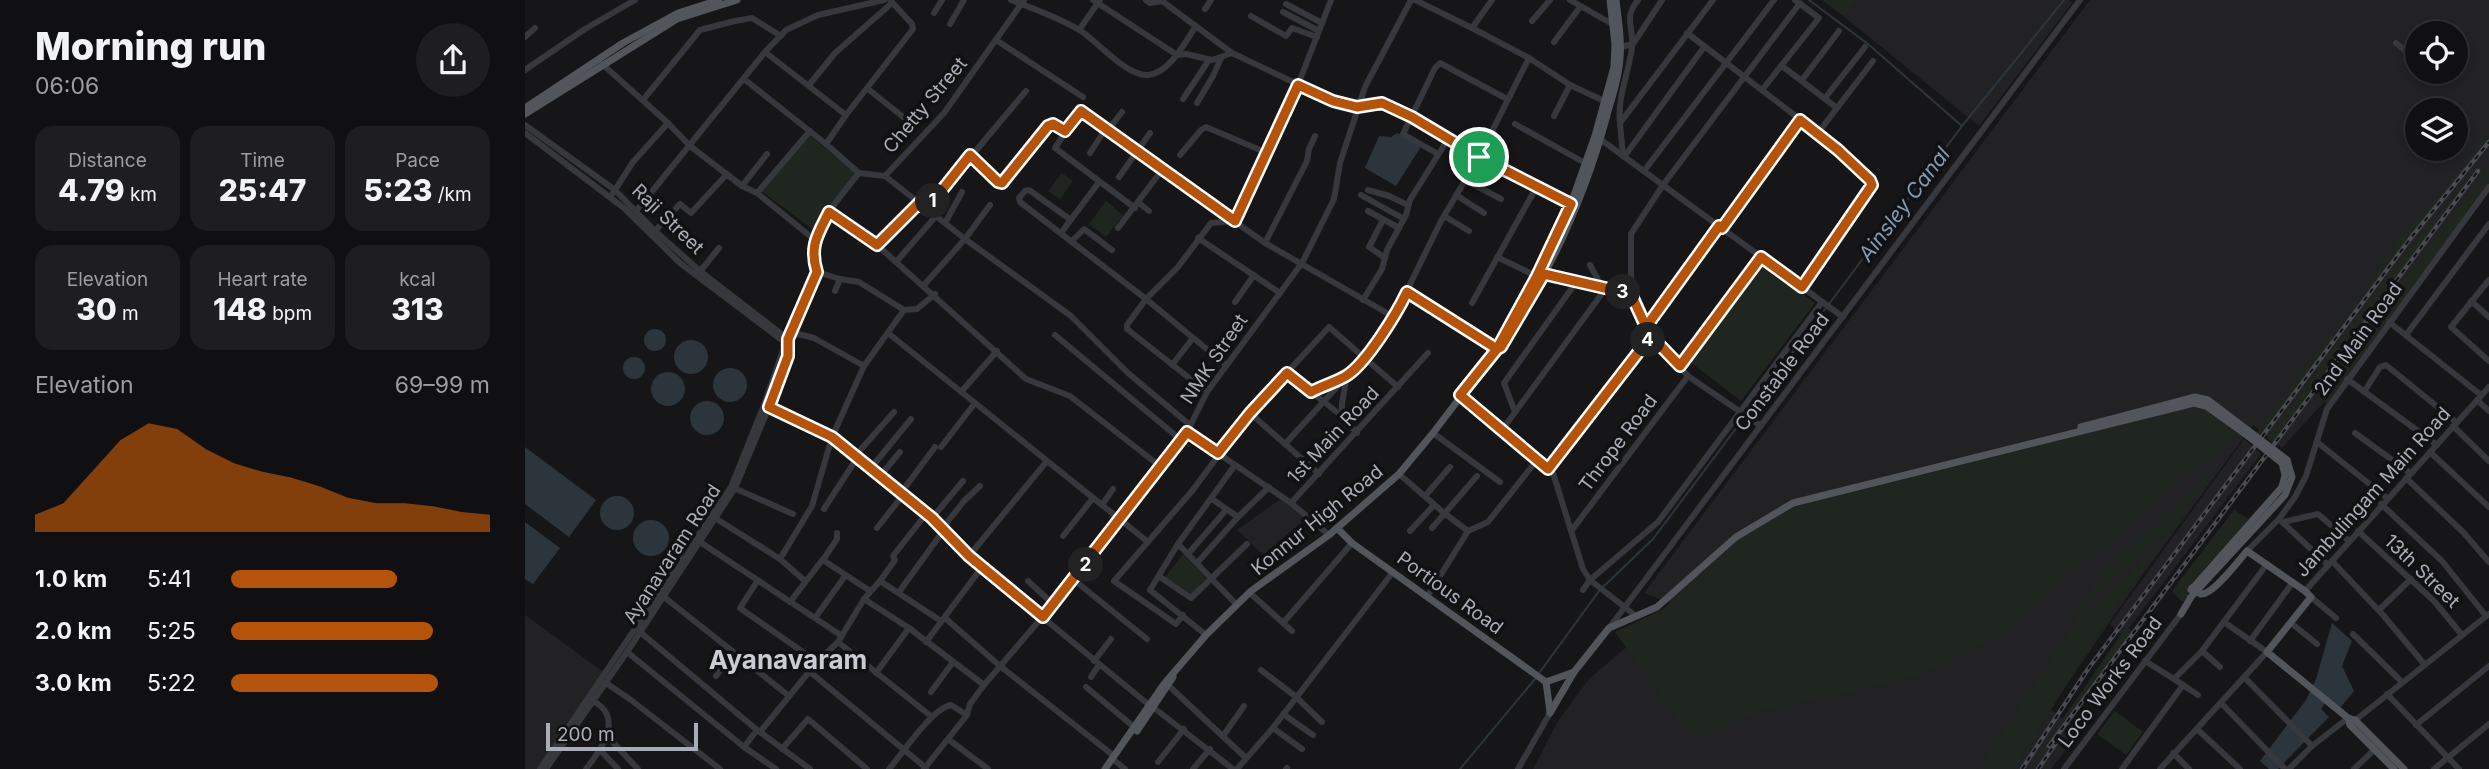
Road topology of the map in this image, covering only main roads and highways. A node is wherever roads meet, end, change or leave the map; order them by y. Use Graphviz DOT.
graph roads {
  1 [pos="719,0"];
  2 [pos="737,0"];
  3 [pos="1610,1"];
  4 [pos="600,63"];
  5 [pos="525,108"];
  6 [pos="525,114"];
  7 [pos="1540,275"];
  8 [pos="2169,407"];
  9 [pos="2285,462"];
  10 [pos="1337,528"];
  11 [pos="2193,592"];
  12 [pos="2181,614"];
  13 [pos="1176,671"];
  14 [pos="1574,672"];
  15 [pos="1546,682"];
  16 [pos="1152,706"];
  17 [pos="2351,721"];
  18 [pos="1115,759"];
  19 [pos="1107,769"];
  20 [pos="2394,769"];
  21 [pos="2405,769"];
  1 -- 4 [label="main road"];
  2 -- 4 [label="main road"];
  3 -- 7 [label="main road, Konnur High Road"];
  3 -- 7 [label="main road"];
  4 -- 5 [label="main road"];
  4 -- 6 [label="main road"];
  7 -- 10 [label="main road, Konnur High Road"];
  8 -- 9 [label="main road, bridge"];
  8 -- 9 [label="main road, bridge"];
  8 -- 14 [label="main road, Constable Road"];
  9 -- 11 [label="main road"];
  10 -- 13 [label="main road, Konnur High Road"];
  10 -- 15 [label="main road, Portious Road"];
  11 -- 12 [label="main road"];
  11 -- 17 [label="main road, Jambulingam Main Road"];
  13 -- 16 [label="main road, Konnur High Road"];
  13 -- 16 [label="main road, Konnur High Road"];
  14 -- 15 [label="main road"];
  14 -- 15 [label="main road, Constable Road"];
  16 -- 18 [label="main road, Konnur High Road"];
  16 -- 18 [label="main road, Konnur High Road"];
  17 -- 20 [label="main road"];
  17 -- 21 [label="main road"];
  18 -- 19 [label="main road, Konnur High Road"];
}
